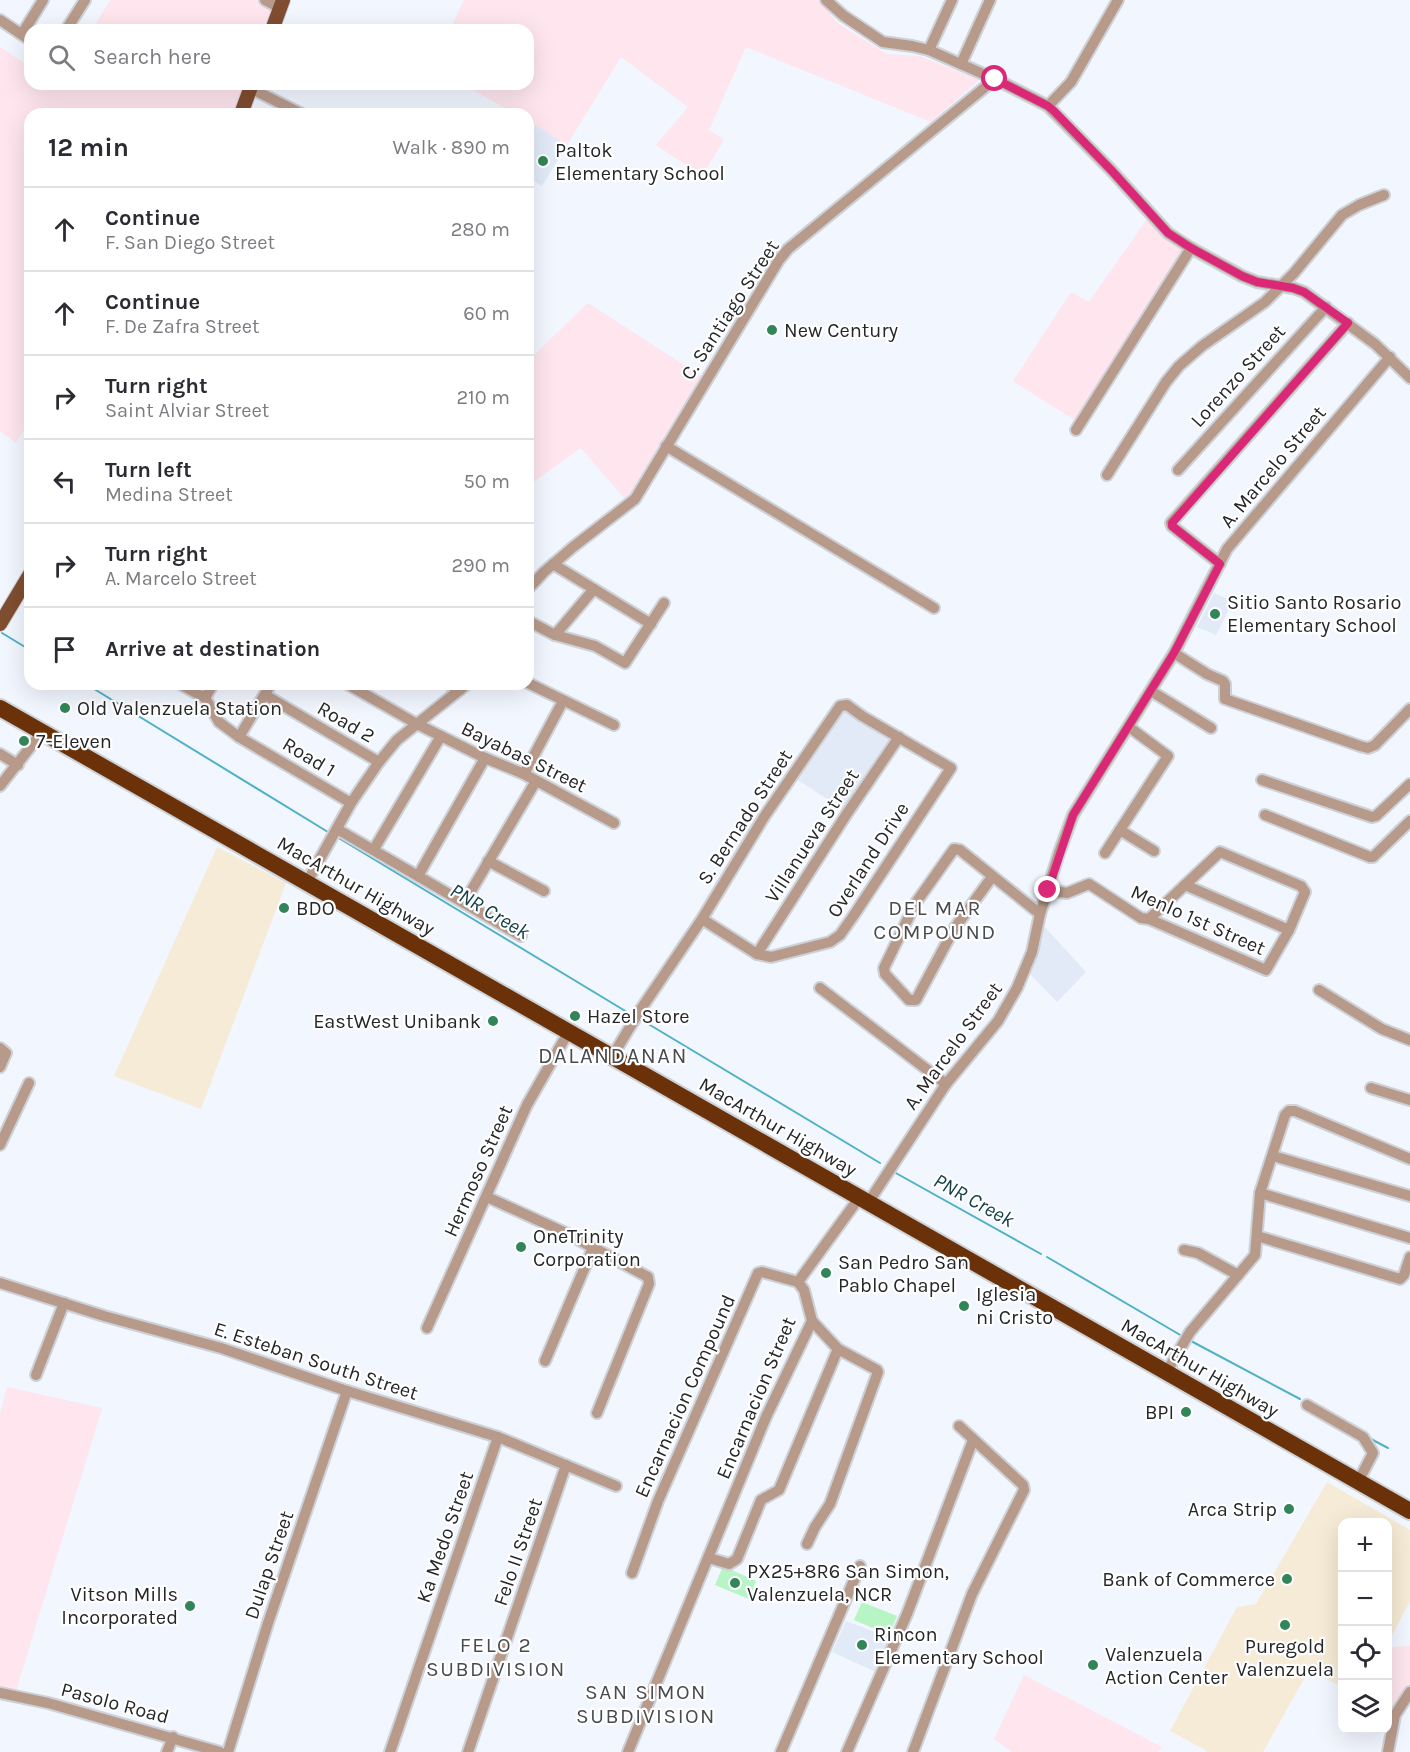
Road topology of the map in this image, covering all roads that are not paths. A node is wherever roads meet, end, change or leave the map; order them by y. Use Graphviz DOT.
graph roads {
  1 [pos="43,0"];
  2 [pos="85,0"];
  3 [pos="265,0"];
  4 [pos="826,0"];
  5 [pos="952,0"];
  6 [pos="990,0"];
  7 [pos="1118,0"];
  8 [pos="281,4"];
  9 [pos="0,20"];
  10 [pos="32,24"];
  11 [pos="70,24"];
  12 [pos="274,24"];
  13 [pos="24,36"];
  14 [pos="929,50"];
  15 [pos="961,64"];
  16 [pos="995,79"];
  17 [pos="250,90"];
  18 [pos="258,90"];
  19 [pos="1048,106"];
  20 [pos="243,108"];
  21 [pos="291,108"];
  22 [pos="1384,195"];
  23 [pos="1191,248"];
  24 [pos="1283,286"];
  25 [pos="1326,307"];
  26 [pos="1348,323"];
  27 [pos="1390,357"];
  28 [pos="1410,378"];
  29 [pos="1076,430"];
  30 [pos="666,446"];
  31 [pos="1178,470"];
  32 [pos="1107,475"];
  33 [pos="553,564"];
  34 [pos="1220,564"];
  35 [pos="24,583"];
  36 [pos="534,583"];
  37 [pos="594,589"];
  38 [pos="664,603"];
  39 [pos="934,608"];
  40 [pos="2,617"];
  41 [pos="534,624"];
  42 [pos="651,624"];
  43 [pos="555,635"];
  44 [pos="1174,653"];
  45 [pos="534,686"];
  46 [pos="191,690"];
  47 [pos="210,690"];
  48 [pos="268,690"];
  49 [pos="358,690"];
  50 [pos="460,690"];
  51 [pos="1151,691"];
  52 [pos="265,695"];
  53 [pos="205,698"];
  54 [pos="563,701"];
  55 [pos="0,708"];
  56 [pos="1410,709"];
  57 [pos="417,724"];
  58 [pos="614,725"];
  59 [pos="1129,727"];
  60 [pos="1211,728"];
  61 [pos="42,732"];
  62 [pos="441,736"];
  63 [pos="240,737"];
  64 [pos="899,737"];
  65 [pos="0,754"];
  66 [pos="485,758"];
  67 [pos="379,762"];
  68 [pos="18,765"];
  69 [pos="951,768"];
  70 [pos="524,774"];
  71 [pos="1262,780"];
  72 [pos="536,782"];
  73 [pos="1410,784"];
  74 [pos="0,786"];
  75 [pos="351,803"];
  76 [pos="1265,815"];
  77 [pos="1410,821"];
  78 [pos="614,823"];
  79 [pos="337,829"];
  80 [pos="1119,830"];
  81 [pos="374,849"];
  82 [pos="1154,851"];
  83 [pos="1105,853"];
  84 [pos="488,861"];
  85 [pos="418,876"];
  86 [pos="992,877"];
  87 [pos="307,882"];
  88 [pos="1185,885"];
  89 [pos="1048,890"];
  90 [pos="544,891"];
  91 [pos="464,903"];
  92 [pos="1040,914"];
  93 [pos="702,919"];
  94 [pos="1149,919"];
  95 [pos="1289,930"];
  96 [pos="521,936"];
  97 [pos="757,954"];
  98 [pos="820,988"];
  99 [pos="1319,990"];
  100 [pos="569,1031"];
  101 [pos="1410,1040"];
  102 [pos="0,1048"];
  103 [pos="612,1057"];
  104 [pos="0,1067"];
  105 [pos="29,1083"];
  106 [pos="946,1084"];
  107 [pos="1371,1088"];
  108 [pos="1410,1100"];
  109 [pos="0,1145"];
  110 [pos="1273,1156"];
  111 [pos="1410,1159"];
  112 [pos="1260,1192"];
  113 [pos="488,1197"];
  114 [pos="1410,1197"];
  115 [pos="864,1201"];
  116 [pos="1257,1236"];
  117 [pos="1410,1238"];
  118 [pos="593,1248"];
  119 [pos="1184,1250"];
  120 [pos="1410,1257"];
  121 [pos="1238,1275"];
  122 [pos="798,1282"];
  123 [pos="0,1283"];
  124 [pos="64,1304"];
  125 [pos="812,1321"];
  126 [pos="427,1328"];
  127 [pos="838,1349"];
  128 [pos="545,1361"];
  129 [pos="1166,1373"];
  130 [pos="36,1375"];
  131 [pos="347,1391"];
  132 [pos="1307,1405"];
  133 [pos="597,1413"];
  134 [pos="959,1426"];
  135 [pos="498,1437"];
  136 [pos="973,1440"];
  137 [pos="566,1465"];
  138 [pos="1358,1482"];
  139 [pos="616,1486"];
  140 [pos="1410,1511"];
  141 [pos="807,1544"];
  142 [pos="709,1558"];
  143 [pos="860,1566"];
  144 [pos="632,1573"];
  145 [pos="1410,1692"];
  146 [pos="0,1694"];
  147 [pos="173,1737"];
  148 [pos="215,1751"];
  149 [pos="167,1752"];
  150 [pos="228,1752"];
  151 [pos="390,1752"];
  152 [pos="468,1752"];
  153 [pos="628,1752"];
  154 [pos="782,1752"];
  155 [pos="847,1752"];
  156 [pos="913,1752"];
  157 [pos="1388,1752"];
  1 -- 10 [label="street"];
  2 -- 11 [label="street"];
  3 -- 8 [label="street"];
  4 -- 14 [label="street"];
  5 -- 14 [label="street"];
  6 -- 15 [label="street"];
  7 -- 19 [label="street"];
  8 -- 12 [label="main road"];
  9 -- 13 [label="street"];
  14 -- 15 [label="street"];
  15 -- 16 [label="street"];
  16 -- 19 [label="street"];
  16 -- 30 [label="street, C. Santiago Street"];
  17 -- 20 [label="main road"];
  18 -- 21 [label="street"];
  19 -- 23 [label="street"];
  22 -- 24 [label="street"];
  23 -- 24 [label="street"];
  23 -- 29 [label="street"];
  24 -- 25 [label="street"];
  24 -- 32 [label="street"];
  25 -- 26 [label="street"];
  25 -- 31 [label="street, Lorenzo Street"];
  26 -- 27 [label="street"];
  26 -- 34 [label="street"];
  27 -- 28 [label="street"];
  27 -- 34 [label="street, A. Marcelo Street"];
  30 -- 33 [label="street, C. Santiago Street"];
  30 -- 39 [label="street"];
  33 -- 36 [label="street, C. Santiago Street"];
  33 -- 37 [label="street"];
  34 -- 44 [label="street, A. Marcelo Street"];
  35 -- 40 [label="main road"];
  37 -- 42 [label="street"];
  37 -- 43 [label="street"];
  38 -- 42 [label="street"];
  41 -- 43 [label="street"];
  42 -- 43 [label="street"];
  44 -- 51 [label="street, A. Marcelo Street"];
  44 -- 56 [label="street"];
  45 -- 54 [label="street"];
  46 -- 53 [label="street"];
  47 -- 53 [label="street"];
  48 -- 52 [label="street"];
  49 -- 57 [label="street, Bayabas Street"];
  50 -- 57 [label="street"];
  51 -- 59 [label="street, A. Marcelo Street"];
  51 -- 60 [label="street"];
  52 -- 63 [label="street"];
  52 -- 67 [label="street, Road 2"];
  53 -- 63 [label="street, Road 1"];
  54 -- 58 [label="street"];
  54 -- 70 [label="street"];
  55 -- 61 [label="highway, MacArthur Highway"];
  57 -- 62 [label="street, Bayabas Street"];
  57 -- 67 [label="street"];
  59 -- 80 [label="street"];
  59 -- 89 [label="street, A. Marcelo Street"];
  61 -- 68 [label="street"];
  61 -- 87 [label="highway, MacArthur Highway"];
  62 -- 66 [label="street, Bayabas Street"];
  62 -- 81 [label="street"];
  63 -- 75 [label="street, Road 1"];
  64 -- 69 [label="street, S. Bernado Street"];
  64 -- 93 [label="street, S. Bernado Street"];
  64 -- 97 [label="street, Villanueva Street"];
  65 -- 68 [label="street"];
  66 -- 70 [label="street, Bayabas Street"];
  66 -- 85 [label="street"];
  67 -- 75 [label="street"];
  68 -- 74 [label="street"];
  69 -- 97 [label="street, Overland Drive"];
  70 -- 72 [label="street, Bayabas Street"];
  71 -- 73 [label="street"];
  72 -- 78 [label="street, Bayabas Street"];
  72 -- 84 [label="street"];
  75 -- 79 [label="street"];
  76 -- 77 [label="street"];
  79 -- 81 [label="street"];
  79 -- 87 [label="street"];
  80 -- 82 [label="street"];
  80 -- 83 [label="street"];
  81 -- 85 [label="street"];
  84 -- 90 [label="street"];
  84 -- 91 [label="street"];
  85 -- 91 [label="street"];
  86 -- 86 [label="street"];
  86 -- 92 [label="street"];
  87 -- 100 [label="highway, MacArthur Highway"];
  88 -- 94 [label="street"];
  88 -- 95 [label="street"];
  88 -- 95 [label="street"];
  89 -- 92 [label="street, A. Marcelo Street"];
  89 -- 94 [label="street, Menlo 1st Street"];
  91 -- 96 [label="street"];
  92 -- 106 [label="street, A. Marcelo Street"];
  93 -- 97 [label="street"];
  93 -- 103 [label="street, S. Bernado Street"];
  94 -- 95 [label="street, Menlo 1st Street"];
  98 -- 106 [label="street"];
  99 -- 101 [label="street"];
  100 -- 103 [label="highway, MacArthur Highway"];
  100 -- 113 [label="street, Hermoso Street"];
  102 -- 104 [label="street"];
  103 -- 115 [label="highway, MacArthur Highway"];
  105 -- 109 [label="street"];
  106 -- 115 [label="street, A. Marcelo Street"];
  107 -- 108 [label="street"];
  110 -- 111 [label="street"];
  110 -- 112 [label="street"];
  110 -- 114 [label="street"];
  112 -- 116 [label="street"];
  112 -- 117 [label="street"];
  113 -- 118 [label="street"];
  113 -- 126 [label="street, Hermoso Street"];
  115 -- 122 [label="street"];
  115 -- 129 [label="highway, MacArthur Highway"];
  116 -- 120 [label="street"];
  116 -- 121 [label="street"];
  118 -- 128 [label="street"];
  118 -- 133 [label="street"];
  119 -- 121 [label="street"];
  121 -- 129 [label="street"];
  122 -- 125 [label="street, Encarnacion Street"];
  122 -- 144 [label="street, Encarnacion Compound"];
  123 -- 124 [label="street, E. Esteban South Street"];
  124 -- 130 [label="street"];
  124 -- 131 [label="street, E. Esteban South Street"];
  125 -- 127 [label="street"];
  125 -- 142 [label="street, Encarnacion Street"];
  127 -- 141 [label="street"];
  127 -- 142 [label="street"];
  129 -- 138 [label="highway, MacArthur Highway"];
  131 -- 135 [label="street, E. Esteban South Street"];
  131 -- 150 [label="street, Dulap Street"];
  132 -- 138 [label="street"];
  134 -- 136 [label="street"];
  135 -- 137 [label="street, E. Esteban South Street"];
  135 -- 151 [label="street, Ka Medo Street"];
  136 -- 155 [label="street"];
  136 -- 156 [label="street"];
  137 -- 139 [label="street, E. Esteban South Street"];
  137 -- 152 [label="street, Felo II Street"];
  138 -- 140 [label="highway, MacArthur Highway"];
  142 -- 153 [label="street, Encarnacion Street"];
  143 -- 154 [label="street"];
  145 -- 157 [label="street"];
  146 -- 147 [label="street, Pasolo Road"];
  147 -- 148 [label="street, Pasolo Road"];
  147 -- 149 [label="street"];
}
